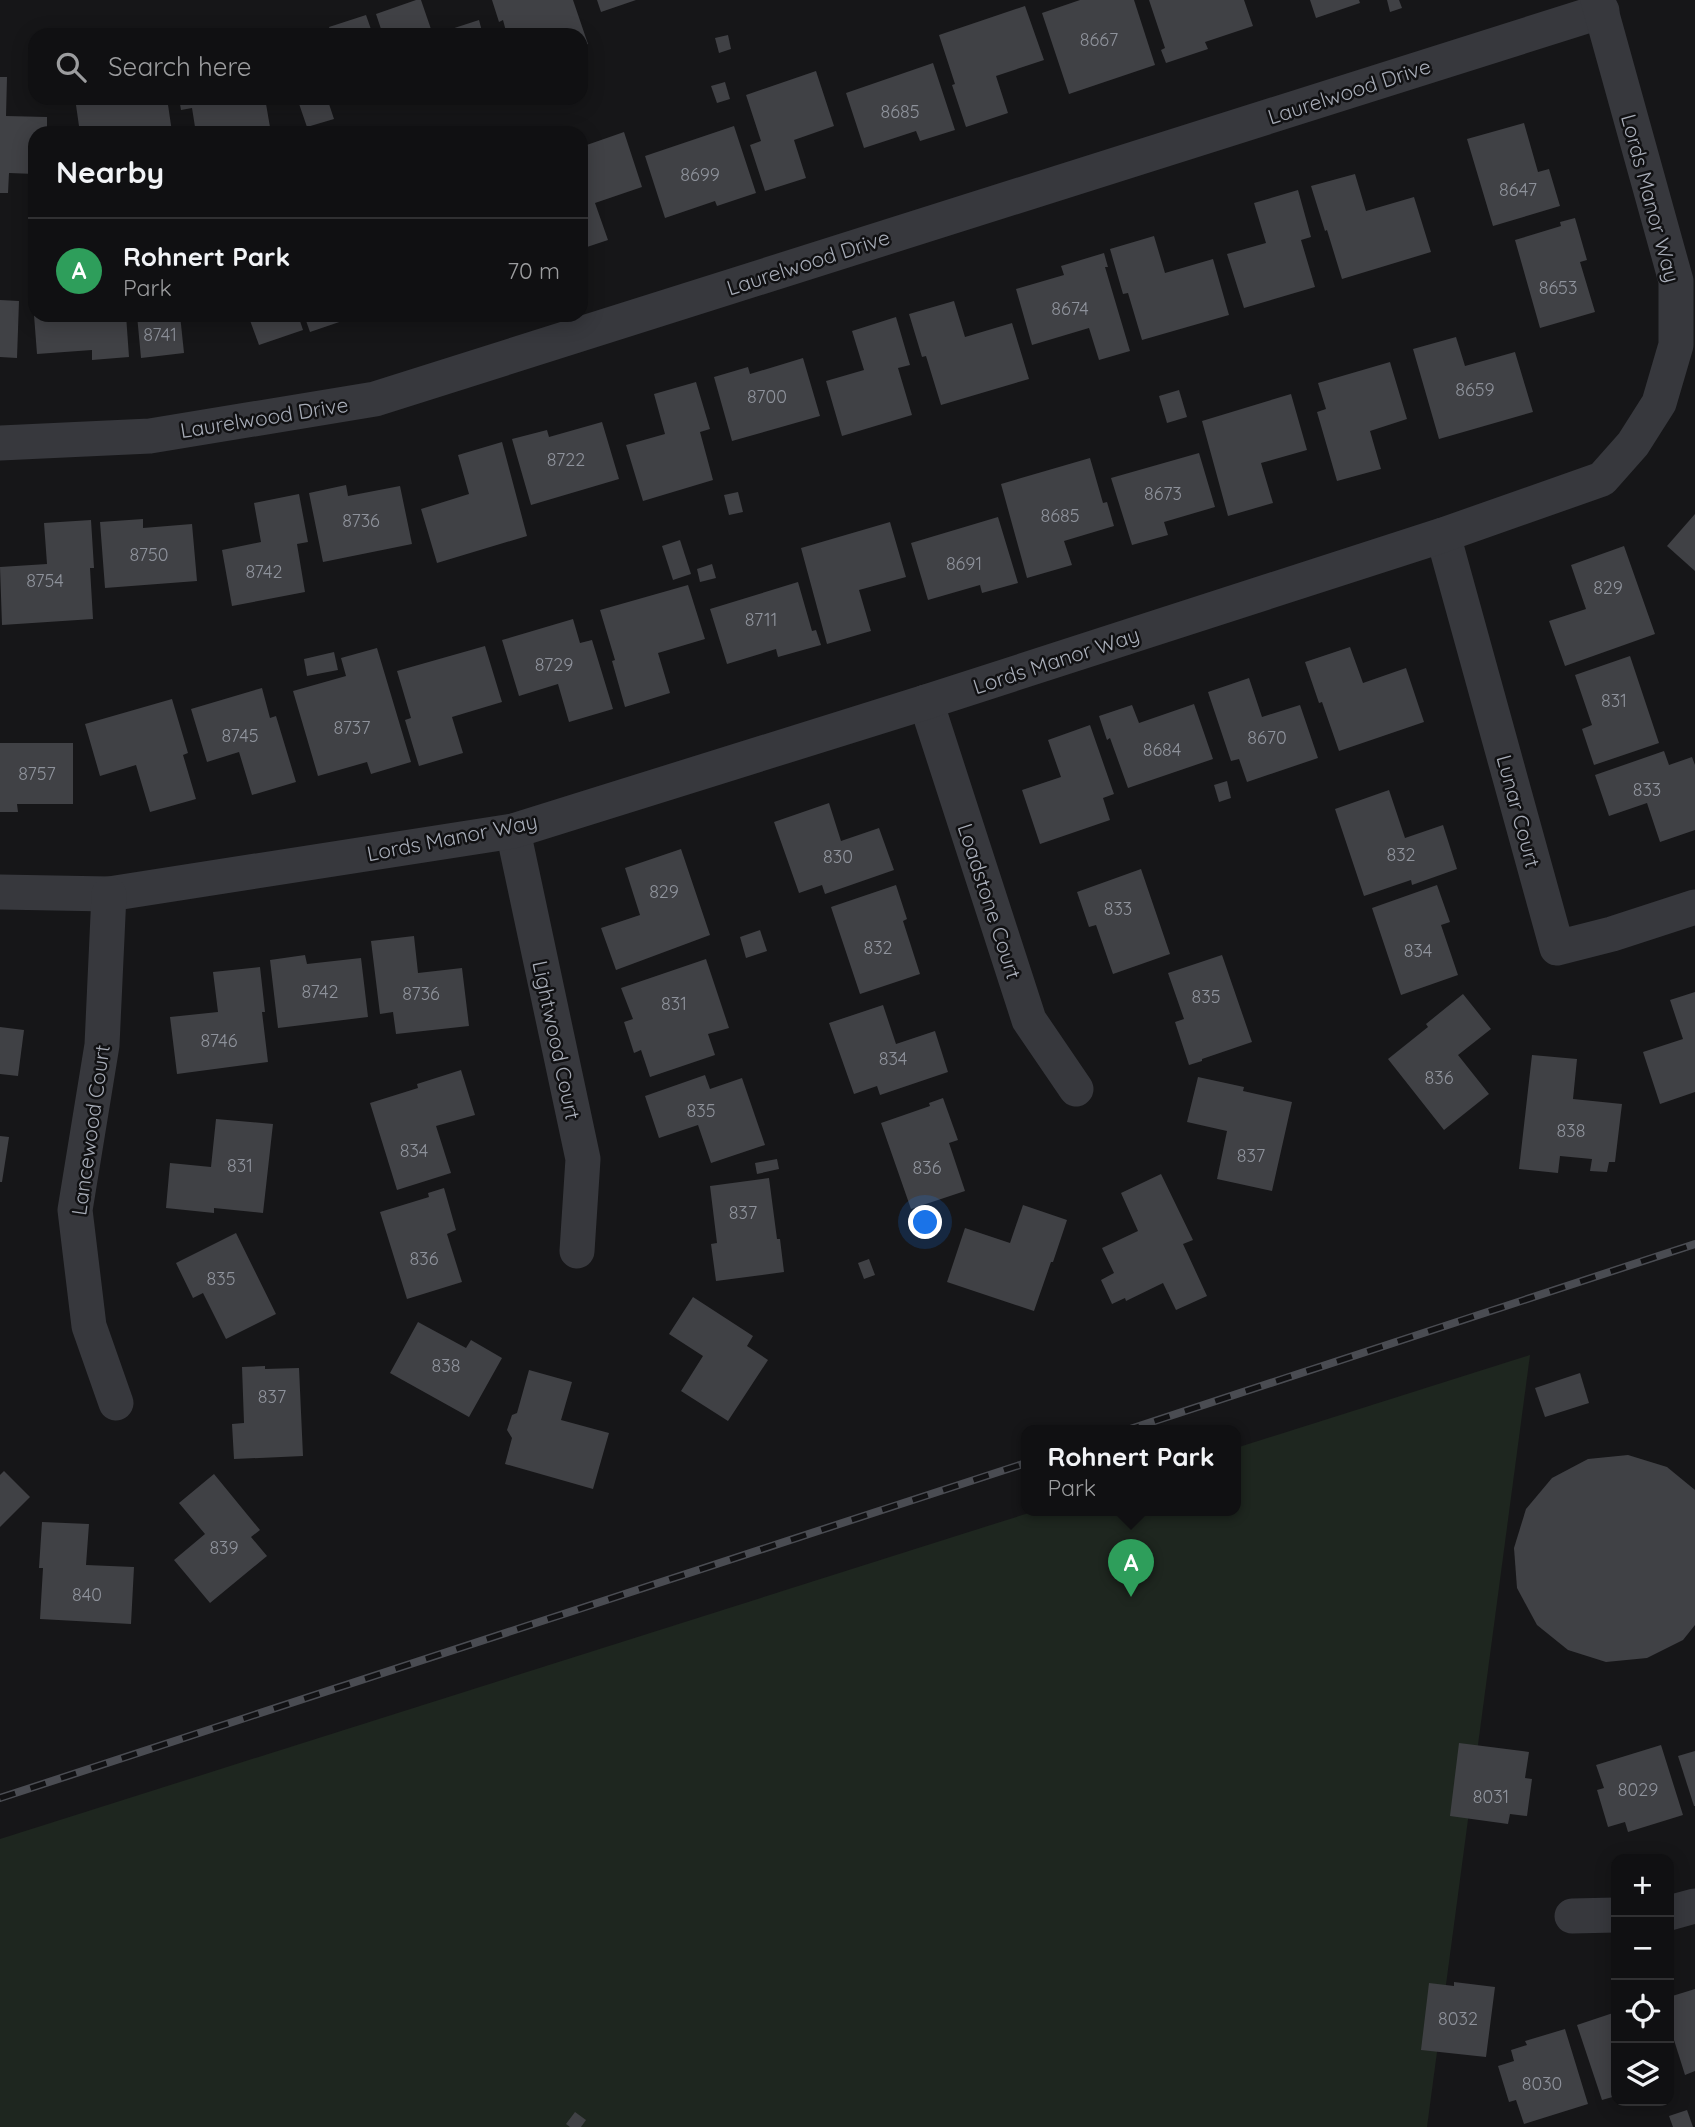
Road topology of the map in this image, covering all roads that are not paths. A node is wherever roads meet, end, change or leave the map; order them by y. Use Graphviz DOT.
graph roads {
  1 [pos="1600,6"];
  2 [pos="0,443"];
  3 [pos="1443,535"];
  4 [pos="926,702"];
  5 [pos="513,831"];
  6 [pos="0,892"];
  7 [pos="109,894"];
  8 [pos="1695,907"];
  9 [pos="1076,1089"];
  10 [pos="577,1251"];
  11 [pos="116,1403"];
  12 [pos="1695,1906"];
  13 [pos="1674,1912"];
  14 [pos="1611,1915"];
  15 [pos="1572,1916"];
  1 -- 2 [label="street, Laurelwood Drive"];
  1 -- 3 [label="street, Lords Manor Way"];
  3 -- 4 [label="street, Lords Manor Way"];
  3 -- 8 [label="street, Lunar Court"];
  4 -- 5 [label="street, Lords Manor Way"];
  4 -- 9 [label="street, Loadstone Court"];
  5 -- 7 [label="street, Lords Manor Way"];
  5 -- 10 [label="street, Lightwood Court"];
  6 -- 7 [label="street, Lords Manor Way"];
  7 -- 11 [label="street, Lancewood Court"];
  12 -- 13 [label="street"];
  14 -- 15 [label="street"];
}
